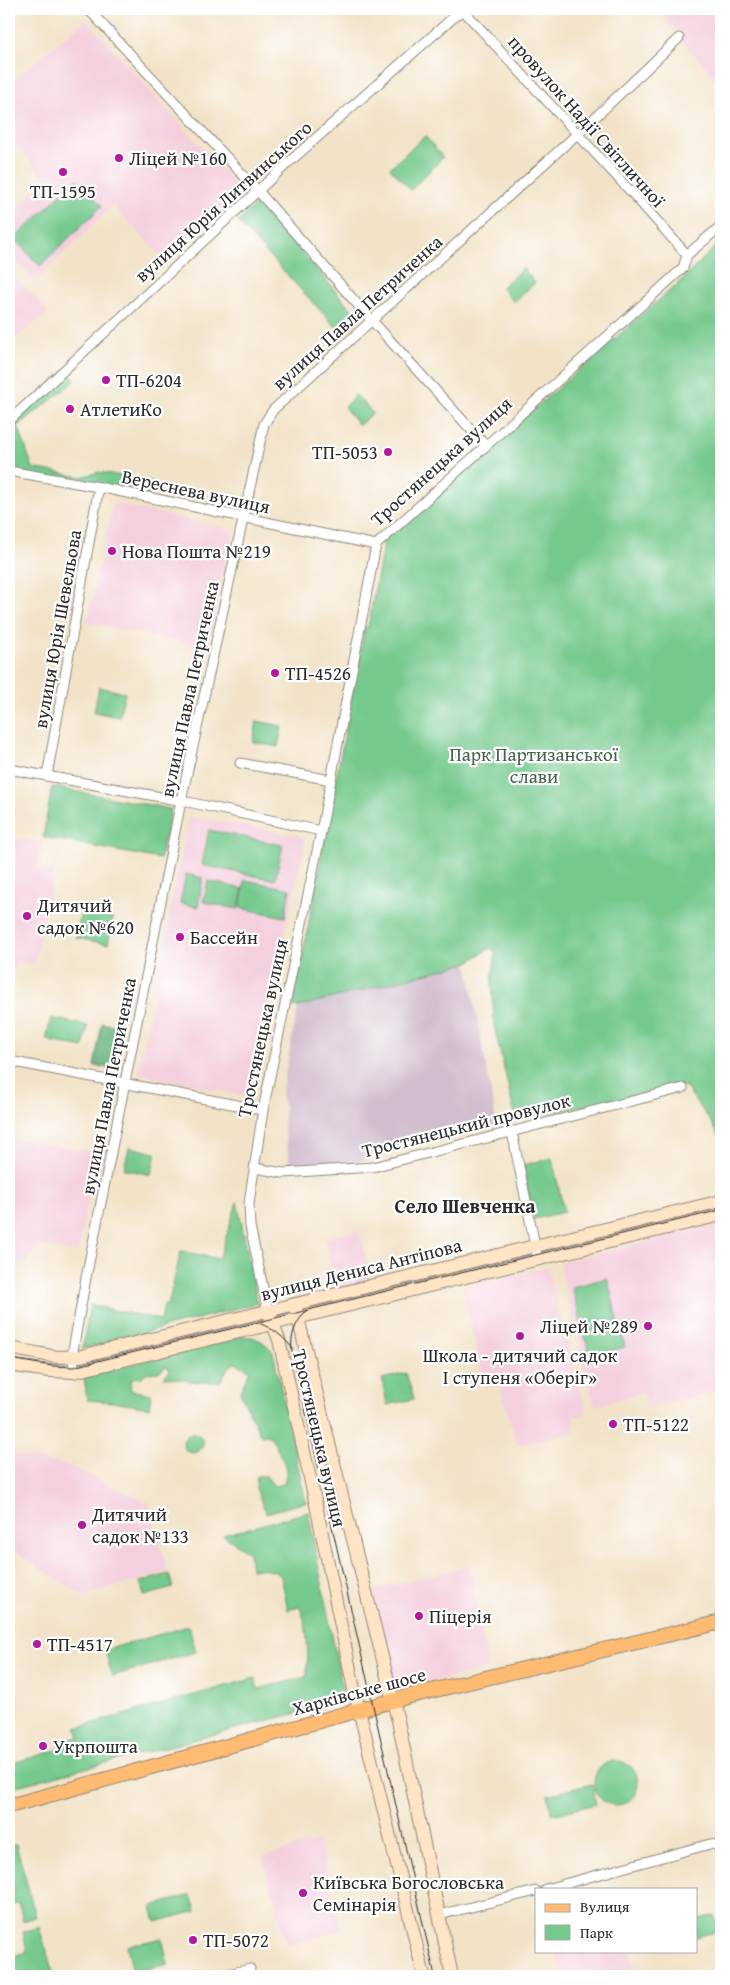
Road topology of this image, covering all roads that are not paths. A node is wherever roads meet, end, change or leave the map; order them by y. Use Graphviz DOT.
graph roads {
  1 [pos="88,9"];
  2 [pos="463,9"];
  3 [pos="679,38"];
  4 [pos="577,134"];
  5 [pos="258,191"];
  6 [pos="721,226"];
  7 [pos="687,256"];
  8 [pos="371,320"];
  9 [pos="9,421"];
  10 [pos="486,446"];
  11 [pos="9,471"];
  12 [pos="99,487"];
  13 [pos="242,517"];
  14 [pos="376,545"];
  15 [pos="240,762"];
  16 [pos="9,769"];
  17 [pos="47,776"];
  18 [pos="331,780"];
  19 [pos="181,801"];
  20 [pos="321,831"];
  21 [pos="9,1061"];
  22 [pos="125,1083"];
  23 [pos="683,1088"];
  24 [pos="263,1110"];
  25 [pos="512,1132"];
  26 [pos="255,1168"];
  27 [pos="721,1201"];
  28 [pos="721,1215"];
  29 [pos="536,1246"];
  30 [pos="538,1260"];
  31 [pos="295,1305"];
  32 [pos="268,1312"];
  33 [pos="299,1318"];
  34 [pos="273,1324"];
  35 [pos="9,1348"];
  36 [pos="73,1357"];
  37 [pos="9,1365"];
  38 [pos="74,1372"];
  39 [pos="721,1622"];
  40 [pos="393,1700"];
  41 [pos="359,1711"];
  42 [pos="9,1806"];
  43 [pos="721,1846"];
  44 [pos="550,1888"];
  45 [pos="535,1892"];
  46 [pos="439,1915"];
  47 [pos="250,1969"];
  48 [pos="218,1976"];
  49 [pos="424,1976"];
  50 [pos="452,1976"];
  1 -- 5 [label="street"];
  2 -- 4 [label="street, провулок Надії Світличної"];
  2 -- 5 [label="street, вулиця Юрія Литвинського"];
  3 -- 4 [label="street, вулиця Павла Петриченка"];
  4 -- 7 [label="street, провулок Надії Світличної"];
  4 -- 8 [label="street, вулиця Павла Петриченка"];
  5 -- 8 [label="street"];
  5 -- 9 [label="street, вулиця Юрія Литвинського"];
  6 -- 7 [label="street, Тростянецька вулиця"];
  7 -- 10 [label="street, Тростянецька вулиця"];
  8 -- 10 [label="street"];
  8 -- 13 [label="street, вулиця Павла Петриченка"];
  10 -- 14 [label="street, Тростянецька вулиця"];
  11 -- 12 [label="street, Вереснева вулиця"];
  12 -- 13 [label="street, Вереснева вулиця"];
  12 -- 17 [label="street, вулиця Юрія Шевельова"];
  13 -- 14 [label="street, Вереснева вулиця"];
  13 -- 19 [label="street, вулиця Павла Петриченка"];
  14 -- 18 [label="street, Тростянецька вулиця"];
  15 -- 18 [label="street"];
  16 -- 17 [label="street"];
  17 -- 19 [label="street"];
  18 -- 20 [label="street, Тростянецька вулиця"];
  19 -- 20 [label="street"];
  19 -- 22 [label="street, вулиця Павла Петриченка"];
  20 -- 24 [label="street, Тростянецька вулиця"];
  21 -- 22 [label="street"];
  22 -- 24 [label="street"];
  22 -- 36 [label="street, вулиця Павла Петриченка"];
  23 -- 25 [label="street, Тростянецький провулок"];
  24 -- 26 [label="street, Тростянецька вулиця"];
  25 -- 26 [label="street, Тростянецький провулок"];
  25 -- 29 [label="street"];
  26 -- 32 [label="street, Тростянецька вулиця"];
  27 -- 29 [label="street, вулиця Дениса Антіпова"];
  28 -- 30 [label="street, вулиця Дениса Антіпова"];
  29 -- 30 [label="street"];
  29 -- 31 [label="street, вулиця Дениса Антіпова"];
  30 -- 33 [label="street, вулиця Дениса Антіпова"];
  31 -- 32 [label="street, вулиця Дениса Антіпова"];
  31 -- 33 [label="street, Тростянецька вулиця"];
  32 -- 34 [label="street, Тростянецька вулиця"];
  32 -- 36 [label="street, вулиця Дениса Антіпова"];
  33 -- 34 [label="street, вулиця Дениса Антіпова"];
  33 -- 40 [label="street, Тростянецька вулиця"];
  34 -- 38 [label="street, вулиця Дениса Антіпова"];
  34 -- 41 [label="street, Тростянецька вулиця"];
  35 -- 36 [label="street, вулиця Дениса Антіпова"];
  36 -- 38 [label="street, вулиця Павла Петриченка"];
  37 -- 38 [label="street, вулиця Дениса Антіпова"];
  39 -- 40 [label="main road, Харківське шосе"];
  40 -- 41 [label="main road, Харківське шосе"];
  40 -- 46 [label="street, Тростянецька вулиця"];
  41 -- 42 [label="main road, Харківське шосе"];
  41 -- 49 [label="street, Тростянецька вулиця"];
  43 -- 44 [label="street"];
  45 -- 46 [label="street"];
  46 -- 50 [label="street, Тростянецька вулиця"];
  47 -- 48 [label="street"];
}
